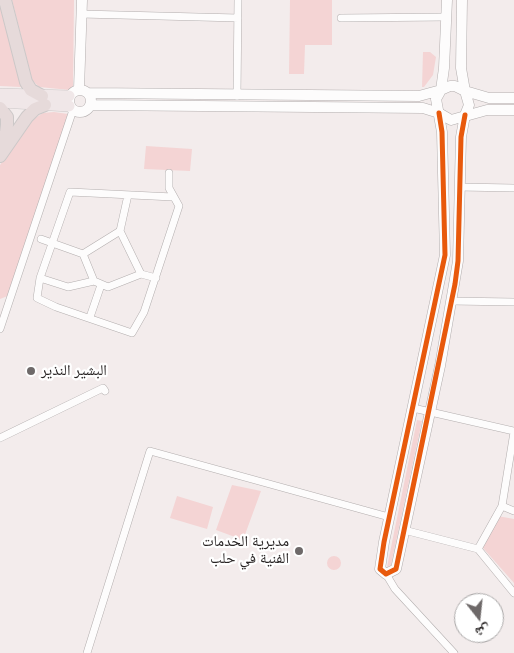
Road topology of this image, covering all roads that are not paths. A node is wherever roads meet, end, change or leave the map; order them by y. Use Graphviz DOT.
graph roads {
  1 [pos="5,0"];
  2 [pos="82,0"];
  3 [pos="238,0"];
  4 [pos="447,0"];
  5 [pos="462,0"];
  6 [pos="82,14"];
  7 [pos="447,17"];
  8 [pos="238,18"];
  9 [pos="340,18"];
  10 [pos="441,90"];
  11 [pos="84,91"];
  12 [pos="465,91"];
  13 [pos="0,94"];
  14 [pos="237,96"];
  15 [pos="514,98"];
  16 [pos="43,100"];
  17 [pos="0,102"];
  18 [pos="71,104"];
  19 [pos="90,105"];
  20 [pos="0,108"];
  21 [pos="514,110"];
  22 [pos="438,113"];
  23 [pos="465,115"];
  24 [pos="0,142"];
  25 [pos="0,156"];
  26 [pos="169,173"];
  27 [pos="459,187"];
  28 [pos="514,188"];
  29 [pos="128,195"];
  30 [pos="173,197"];
  31 [pos="120,231"];
  32 [pos="41,239"];
  33 [pos="52,243"];
  34 [pos="84,254"];
  35 [pos="141,274"];
  36 [pos="40,278"];
  37 [pos="156,278"];
  38 [pos="94,282"];
  39 [pos="101,285"];
  40 [pos="451,301"];
  41 [pos="514,302"];
  42 [pos="8,305"];
  43 [pos="0,308"];
  44 [pos="90,317"];
  45 [pos="0,329"];
  46 [pos="105,391"];
  47 [pos="413,408"];
  48 [pos="429,412"];
  49 [pos="514,431"];
  50 [pos="0,438"];
  51 [pos="502,506"];
  52 [pos="514,511"];
  53 [pos="389,517"];
  54 [pos="404,530"];
  55 [pos="478,549"];
  56 [pos="386,574"];
  57 [pos="514,593"];
  58 [pos="87,653"];
  59 [pos="454,653"];
  1 -- 16 [label="highway"];
  2 -- 6 [label="main road"];
  3 -- 8 [label="street"];
  4 -- 7 [label="main road"];
  5 -- 12 [label="main road"];
  6 -- 8 [label="street"];
  6 -- 11 [label="main road"];
  7 -- 9 [label="street"];
  7 -- 10 [label="main road"];
  8 -- 14 [label="street"];
  10 -- 12 [label="main road"];
  10 -- 14 [label="main road"];
  10 -- 22 [label="main road"];
  11 -- 14 [label="main road"];
  11 -- 18 [label="main road"];
  11 -- 19 [label="main road"];
  12 -- 15 [label="main road"];
  12 -- 23 [label="main road"];
  13 -- 16 [label="main road"];
  16 -- 17 [label="main road"];
  16 -- 18 [label="main road"];
  16 -- 25 [label="highway"];
  18 -- 19 [label="main road"];
  18 -- 42 [label="street"];
  19 -- 22 [label="main road"];
  20 -- 24 [label="highway"];
  21 -- 23 [label="main road"];
  22 -- 23 [label="main road"];
  22 -- 47 [label="main road"];
  23 -- 27 [label="main road"];
  26 -- 30 [label="street"];
  27 -- 28 [label="street"];
  27 -- 40 [label="main road"];
  29 -- 30 [label="street"];
  29 -- 31 [label="street"];
  29 -- 33 [label="street"];
  30 -- 37 [label="street"];
  31 -- 34 [label="street"];
  31 -- 35 [label="street"];
  32 -- 33 [label="street"];
  33 -- 34 [label="street"];
  33 -- 36 [label="street"];
  34 -- 38 [label="street"];
  35 -- 37 [label="street"];
  35 -- 39 [label="street"];
  36 -- 38 [label="street"];
  36 -- 44 [label="street"];
  37 -- 44 [label="street"];
  38 -- 39 [label="street"];
  39 -- 44 [label="street"];
  40 -- 41 [label="street"];
  40 -- 48 [label="main road"];
  42 -- 43 [label="street"];
  42 -- 45 [label="street"];
  46 -- 50 [label="street"];
  47 -- 48 [label="street"];
  47 -- 53 [label="main road"];
  48 -- 49 [label="street"];
  48 -- 54 [label="main road"];
  49 -- 51 [label="street"];
  51 -- 52 [label="street"];
  51 -- 55 [label="street"];
  53 -- 56 [label="main road"];
  53 -- 58 [label="street"];
  54 -- 55 [label="street"];
  54 -- 56 [label="main road"];
  55 -- 57 [label="street"];
  56 -- 59 [label="street"];
}
